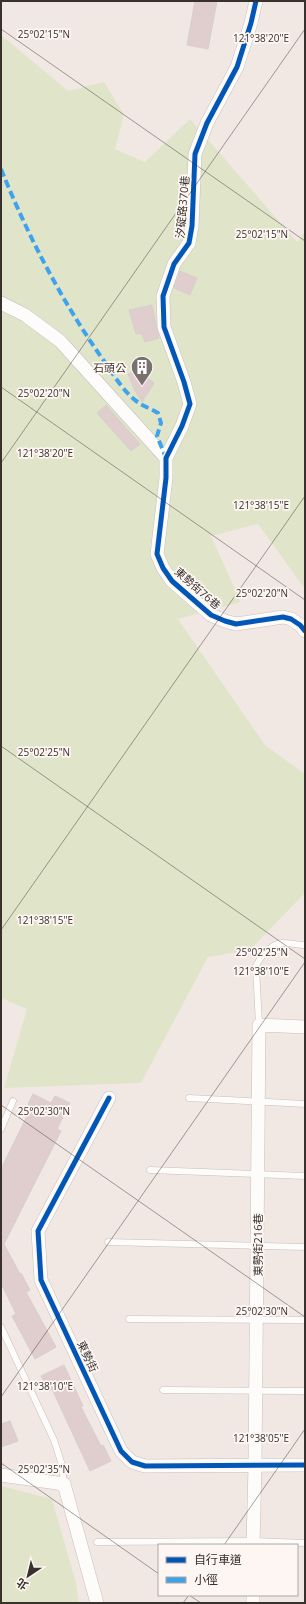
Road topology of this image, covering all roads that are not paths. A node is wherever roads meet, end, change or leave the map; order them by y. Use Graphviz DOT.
graph roads {
  1 [pos="256,1"];
  2 [pos="1,303"];
  3 [pos="166,458"];
  4 [pos="305,631"];
  5 [pos="305,945"];
  6 [pos="259,1025"];
  7 [pos="305,1027"];
  8 [pos="109,1098"];
  9 [pos="189,1098"];
  10 [pos="13,1101"];
  11 [pos="258,1102"];
  12 [pos="305,1104"];
  13 [pos="1,1129"];
  14 [pos="150,1170"];
  15 [pos="258,1174"];
  16 [pos="305,1176"];
  17 [pos="108,1242"];
  18 [pos="257,1246"];
  19 [pos="305,1247"];
  20 [pos="129,1319"];
  21 [pos="257,1320"];
  22 [pos="305,1320"];
  23 [pos="1,1327"];
  24 [pos="163,1390"];
  25 [pos="256,1391"];
  26 [pos="305,1391"];
  27 [pos="305,1465"];
  28 [pos="255,1466"];
  29 [pos="1,1475"];
  30 [pos="64,1484"];
  31 [pos="97,1542"];
  32 [pos="253,1543"];
  33 [pos="305,1543"];
  34 [pos="97,1603"];
  1 -- 3 [label="street, 汐碇路370巷"];
  2 -- 3 [label="street"];
  3 -- 4 [label="street, 東勢街76巷"];
  5 -- 6 [label="lane"];
  6 -- 7 [label="street"];
  6 -- 11 [label="street, 東勢街216巷"];
  8 -- 28 [label="street, 東勢街"];
  9 -- 11 [label="lane"];
  10 -- 13 [label="lane"];
  11 -- 12 [label="lane"];
  11 -- 15 [label="street, 東勢街216巷"];
  14 -- 15 [label="lane"];
  15 -- 16 [label="lane"];
  15 -- 18 [label="street, 東勢街216巷"];
  17 -- 18 [label="lane"];
  18 -- 19 [label="lane"];
  18 -- 21 [label="street, 東勢街216巷"];
  20 -- 21 [label="lane"];
  21 -- 22 [label="lane"];
  21 -- 25 [label="street, 東勢街216巷"];
  23 -- 30 [label="lane"];
  24 -- 25 [label="lane"];
  25 -- 26 [label="lane"];
  25 -- 28 [label="street, 東勢街216巷"];
  27 -- 28 [label="street, 東勢街"];
  28 -- 32 [label="street, 東勢街216巷"];
  29 -- 30 [label="street"];
  30 -- 34 [label="street"];
  31 -- 32 [label="lane"];
  32 -- 33 [label="lane"];
}
